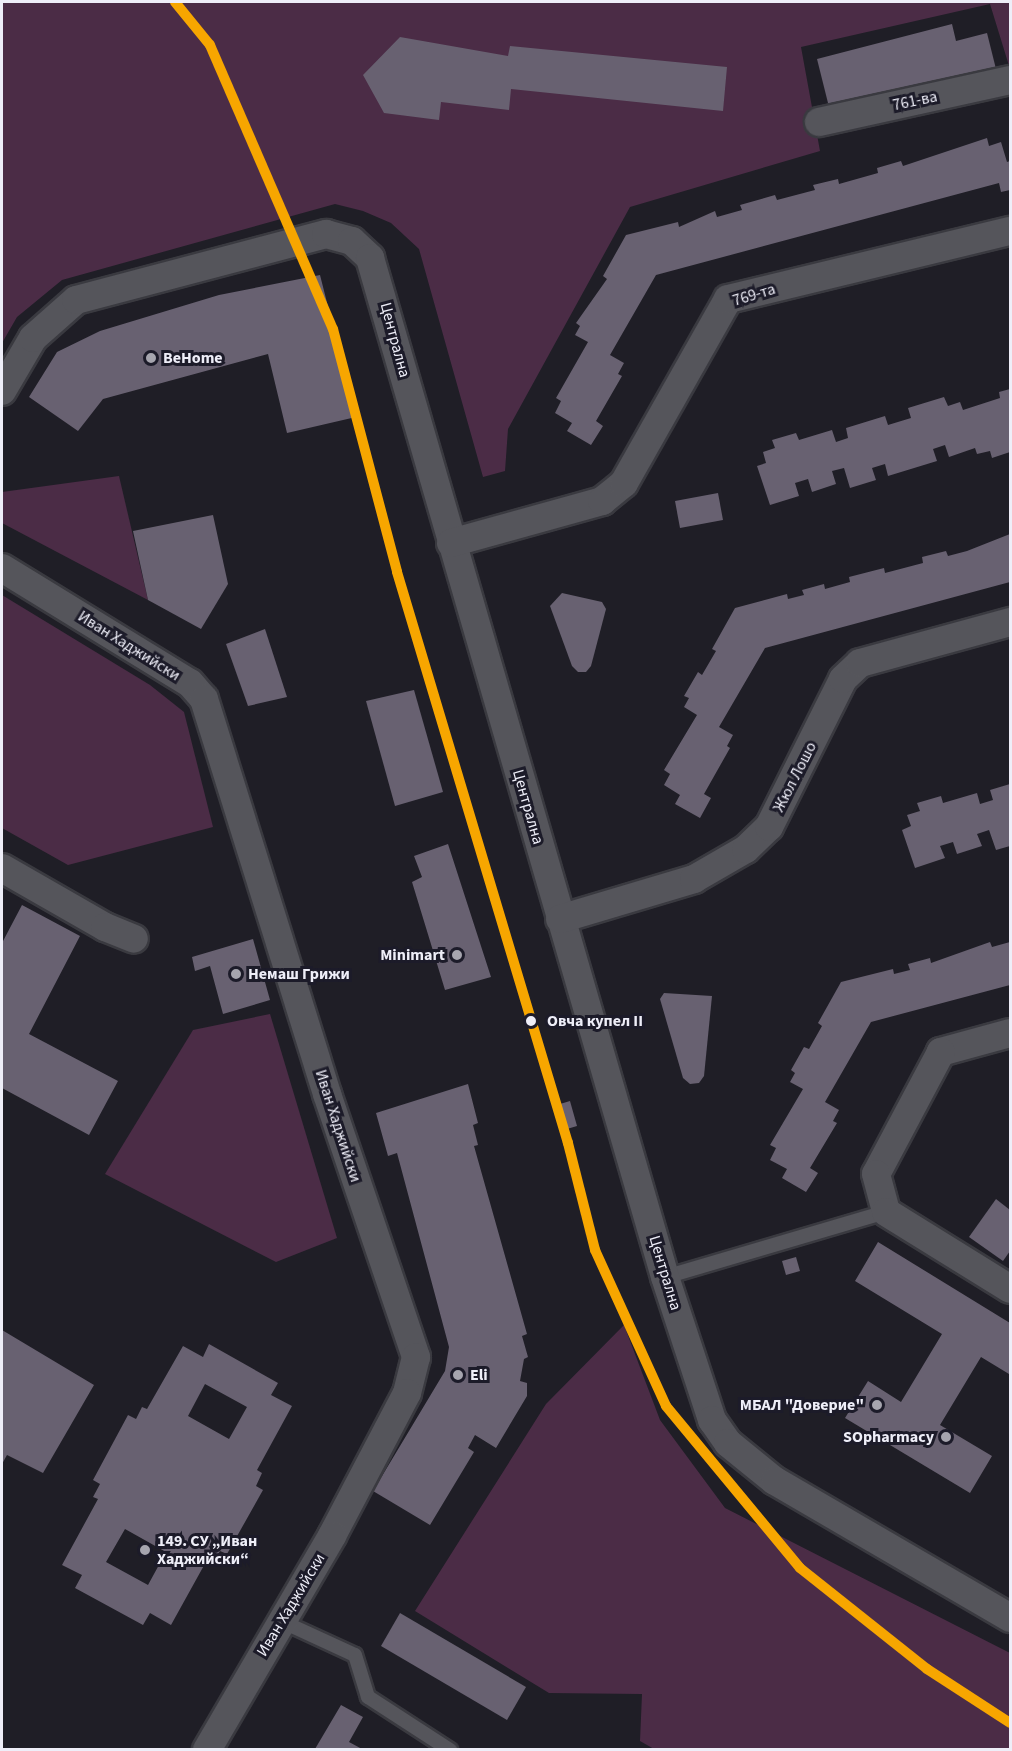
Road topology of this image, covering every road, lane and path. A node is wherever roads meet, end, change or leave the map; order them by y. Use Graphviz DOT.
graph roads {
  1 [pos="1011,80"];
  2 [pos="819,122"];
  3 [pos="1011,231"];
  4 [pos="2,391"];
  5 [pos="451,543"];
  6 [pos="2,568"];
  7 [pos="1011,622"];
  8 [pos="2,868"];
  9 [pos="560,919"];
  10 [pos="134,939"];
  11 [pos="1011,1033"];
  12 [pos="886,1212"];
  13 [pos="665,1277"];
  14 [pos="1011,1289"];
  15 [pos="1011,1618"];
  16 [pos="281,1621"];
  17 [pos="207,1749"];
  18 [pos="450,1749"];
  1 -- 2 [label="street, 761-ва"];
  3 -- 5 [label="street, 769-та"];
  4 -- 5 [label="street, Централна"];
  5 -- 9 [label="street, Централна"];
  6 -- 16 [label="street, Иван Хаджийски"];
  7 -- 9 [label="street, Жюл Лошо"];
  8 -- 10 [label="street"];
  9 -- 13 [label="street, Централна"];
  11 -- 12 [label="street"];
  12 -- 13 [label="lane"];
  12 -- 14 [label="street"];
  13 -- 15 [label="street, Централна"];
  16 -- 17 [label="street, Иван Хаджийски"];
  16 -- 18 [label="lane"];
}
